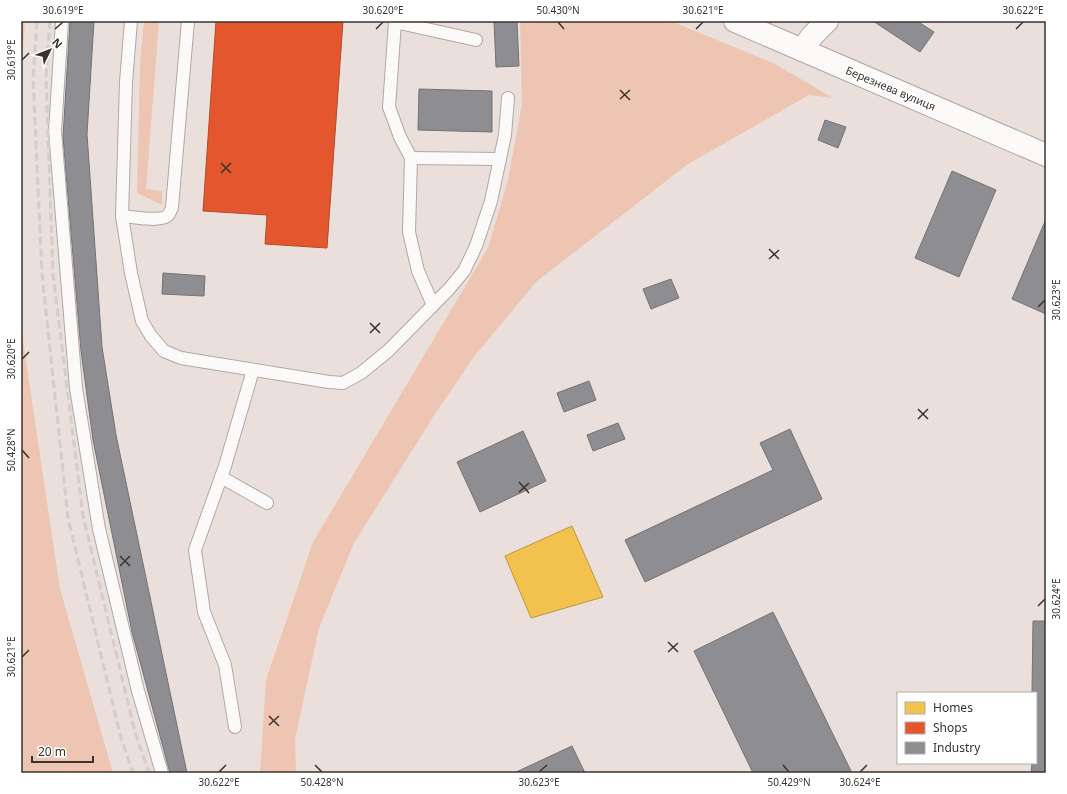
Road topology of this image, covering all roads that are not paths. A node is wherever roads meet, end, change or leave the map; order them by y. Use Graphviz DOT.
graph roads {
  1 [pos="62,21"];
  2 [pos="131,21"];
  3 [pos="188,21"];
  4 [pos="735,21"];
  5 [pos="827,21"];
  6 [pos="476,40"];
  7 [pos="802,50"];
  8 [pos="508,98"];
  9 [pos="1046,155"];
  10 [pos="411,158"];
  11 [pos="500,159"];
  12 [pos="122,216"];
  13 [pos="434,305"];
  14 [pos="253,370"];
  15 [pos="221,477"];
  16 [pos="268,503"];
  17 [pos="235,727"];
  18 [pos="162,773"];
  1 -- 18 [label="lane"];
  2 -- 12 [label="lane"];
  3 -- 12 [label="lane"];
  4 -- 7 [label="street, Березнева вулиця"];
  5 -- 7 [label="street"];
  6 -- 10 [label="lane"];
  7 -- 9 [label="street, Березнева вулиця"];
  8 -- 11 [label="lane"];
  10 -- 11 [label="lane"];
  10 -- 13 [label="lane"];
  11 -- 13 [label="lane"];
  12 -- 14 [label="lane"];
  13 -- 14 [label="lane"];
  14 -- 15 [label="lane"];
  15 -- 16 [label="lane"];
  15 -- 17 [label="lane"];
}
